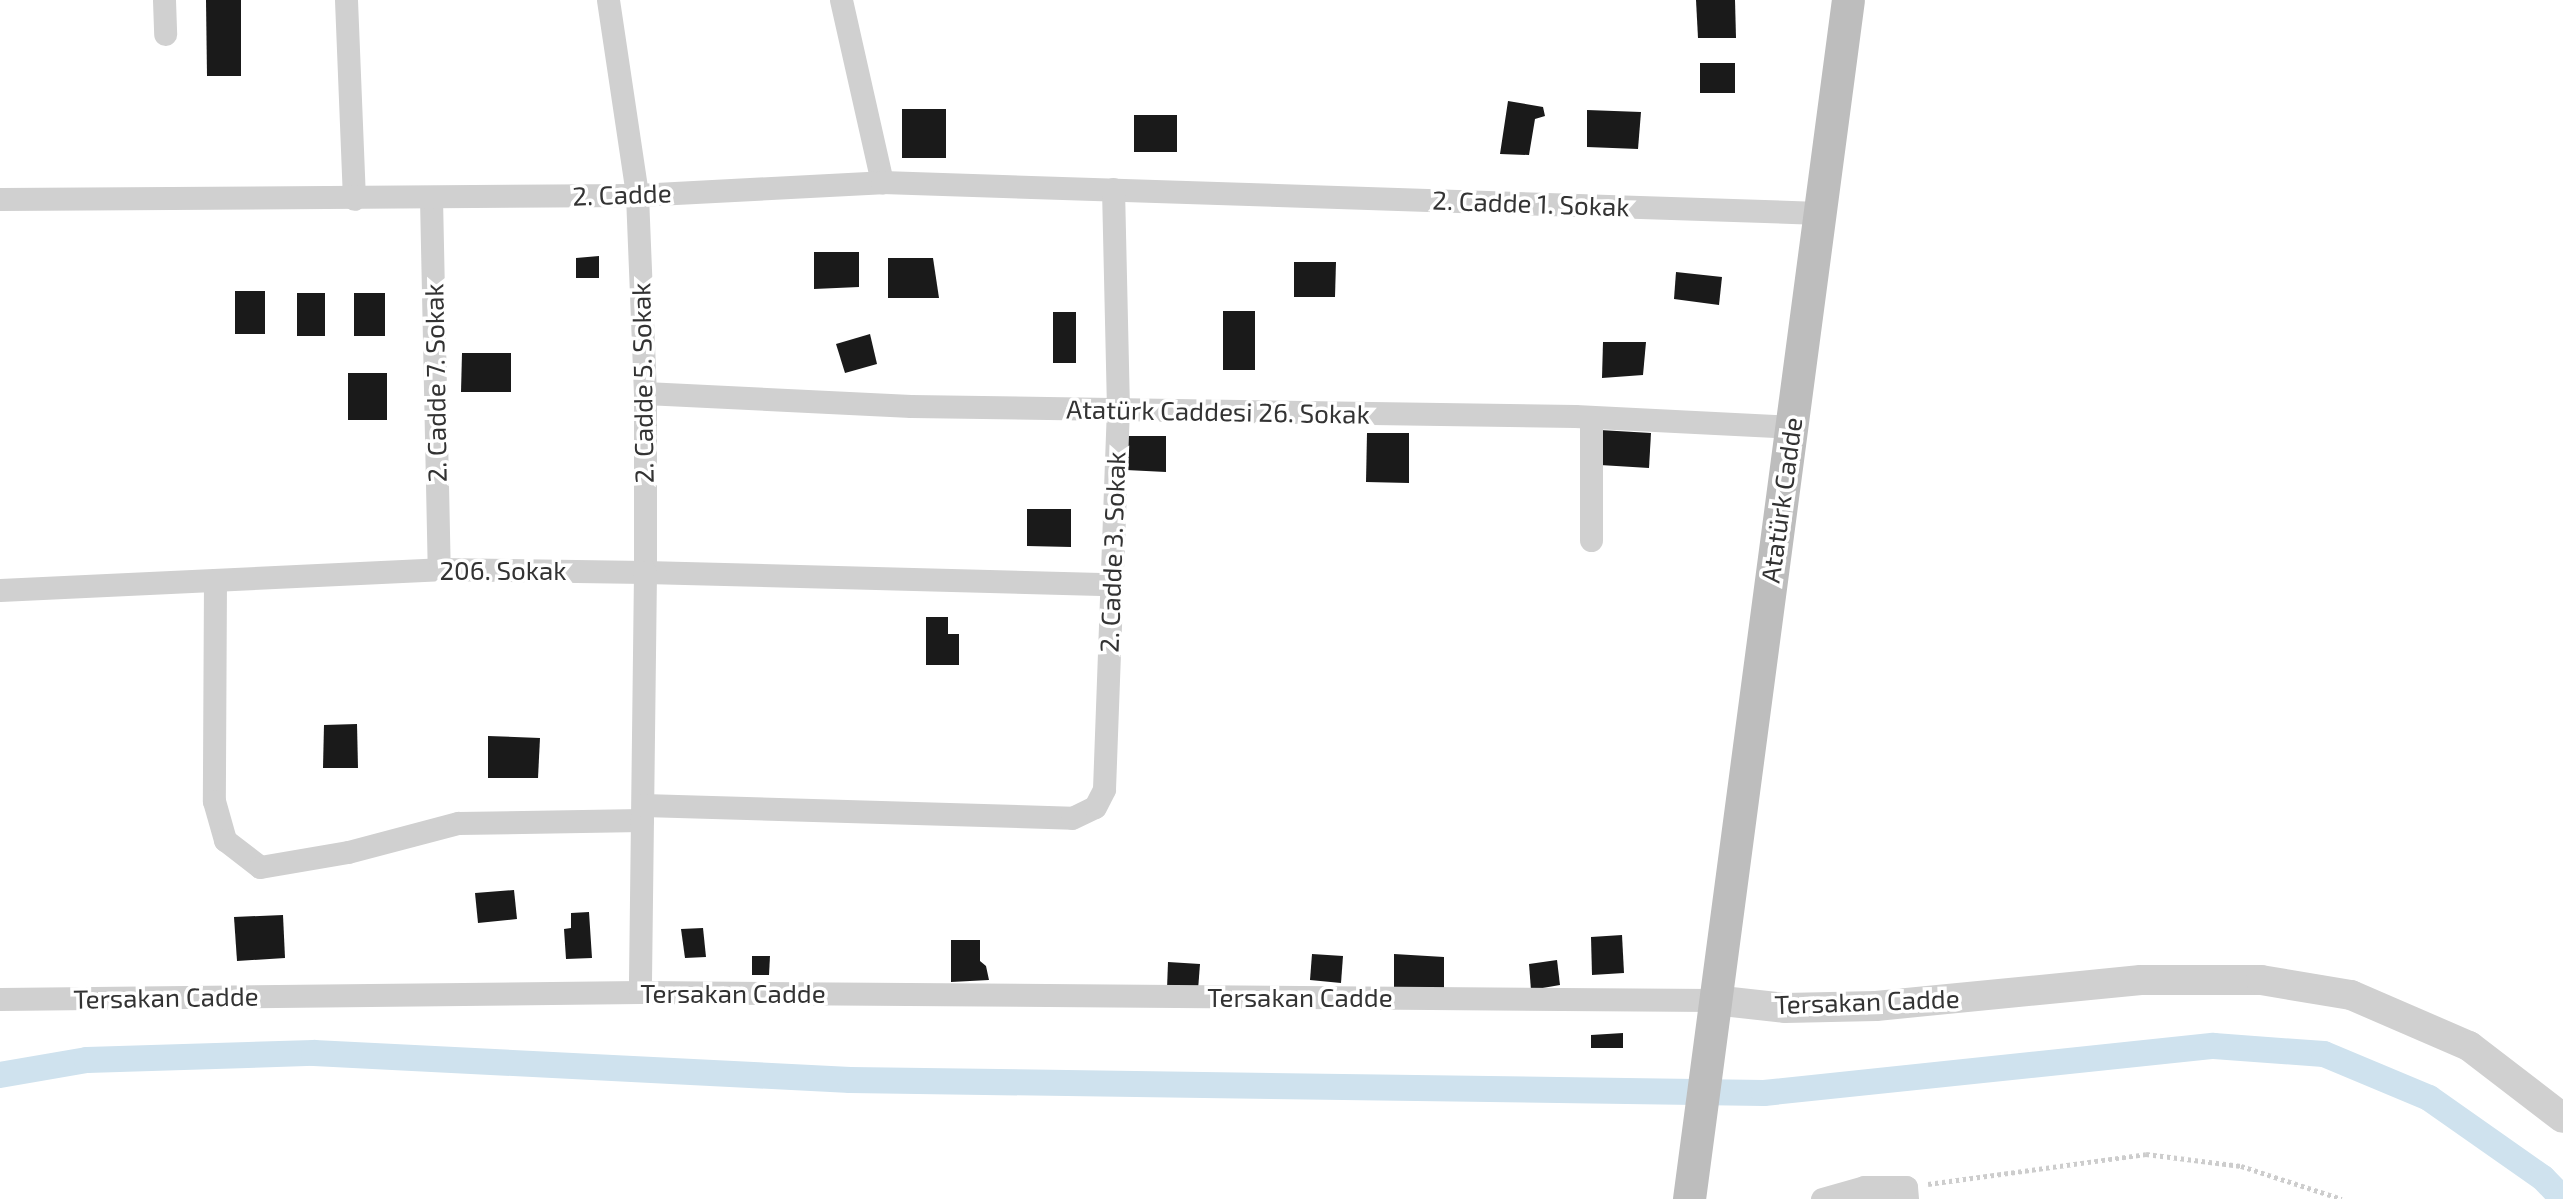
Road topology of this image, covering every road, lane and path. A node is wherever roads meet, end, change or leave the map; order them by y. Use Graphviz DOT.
graph roads {
  1 [pos="164,0"];
  2 [pos="345,0"];
  3 [pos="608,0"];
  4 [pos="841,0"];
  5 [pos="1848,0"];
  6 [pos="165,34"];
  7 [pos="882,181"];
  8 [pos="1113,189"];
  9 [pos="1243,193"];
  10 [pos="637,195"];
  11 [pos="431,198"];
  12 [pos="0,199"];
  13 [pos="354,199"];
  14 [pos="1819,213"];
  15 [pos="645,393"];
  16 [pos="1118,409"];
  17 [pos="1591,416"];
  18 [pos="1790,427"];
  19 [pos="1591,540"];
  20 [pos="439,569"];
  21 [pos="645,572"];
  22 [pos="215,580"];
  23 [pos="1110,584"];
  24 [pos="0,590"];
  25 [pos="642,813"];
  26 [pos="640,992"];
  27 [pos="0,999"];
  28 [pos="1713,1000"];
  29 [pos="2563,1118"];
  30 [pos="1907,1193"];
  31 [pos="1689,1194"];
  32 [pos="1822,1199"];
  33 [pos="2342,1199"];
  1 -- 6 [label="street"];
  2 -- 13 [label="street"];
  3 -- 10 [label="street, 2. Cadde 5. Sokak"];
  4 -- 7 [label="street"];
  5 -- 14 [label="main road, Atatürk Cadde"];
  7 -- 8 [label="street, 2. Cadde"];
  7 -- 10 [label="street, 2. Cadde"];
  8 -- 9 [label="street, 2. Cadde"];
  8 -- 16 [label="street, 2. Cadde 3. Sokak"];
  9 -- 14 [label="street, 2. Cadde 1. Sokak"];
  10 -- 11 [label="street, 2. Cadde"];
  10 -- 15 [label="street, 2. Cadde 5. Sokak"];
  11 -- 13 [label="street, 2. Cadde"];
  11 -- 20 [label="street, 2. Cadde 7. Sokak"];
  12 -- 13 [label="street, 2. Cadde"];
  14 -- 18 [label="main road, Atatürk Cadde"];
  15 -- 16 [label="street, Atatürk Caddesi 26. Sokak"];
  15 -- 21 [label="street, 2. Cadde 5. Sokak"];
  16 -- 17 [label="street, Atatürk Caddesi 26. Sokak"];
  16 -- 23 [label="street, 2. Cadde 3. Sokak"];
  17 -- 18 [label="street, Atatürk Caddesi 26. Sokak"];
  17 -- 19 [label="street"];
  18 -- 28 [label="main road, Atatürk Cadde"];
  20 -- 21 [label="street, 206. Sokak"];
  20 -- 22 [label="street, 206. Sokak"];
  21 -- 23 [label="street, 206. Sokak"];
  21 -- 25 [label="street"];
  22 -- 24 [label="street, 206. Sokak"];
  22 -- 25 [label="street"];
  23 -- 25 [label="street, 2. Cadde 3. Sokak"];
  25 -- 26 [label="street"];
  26 -- 27 [label="street, Tersakan Cadde"];
  26 -- 28 [label="street, Tersakan Cadde"];
  28 -- 29 [label="street, Tersakan Cadde"];
  28 -- 31 [label="main road, Atatürk Cadde"];
  30 -- 32 [label="street"];
  30 -- 33 [label="path"];
}
